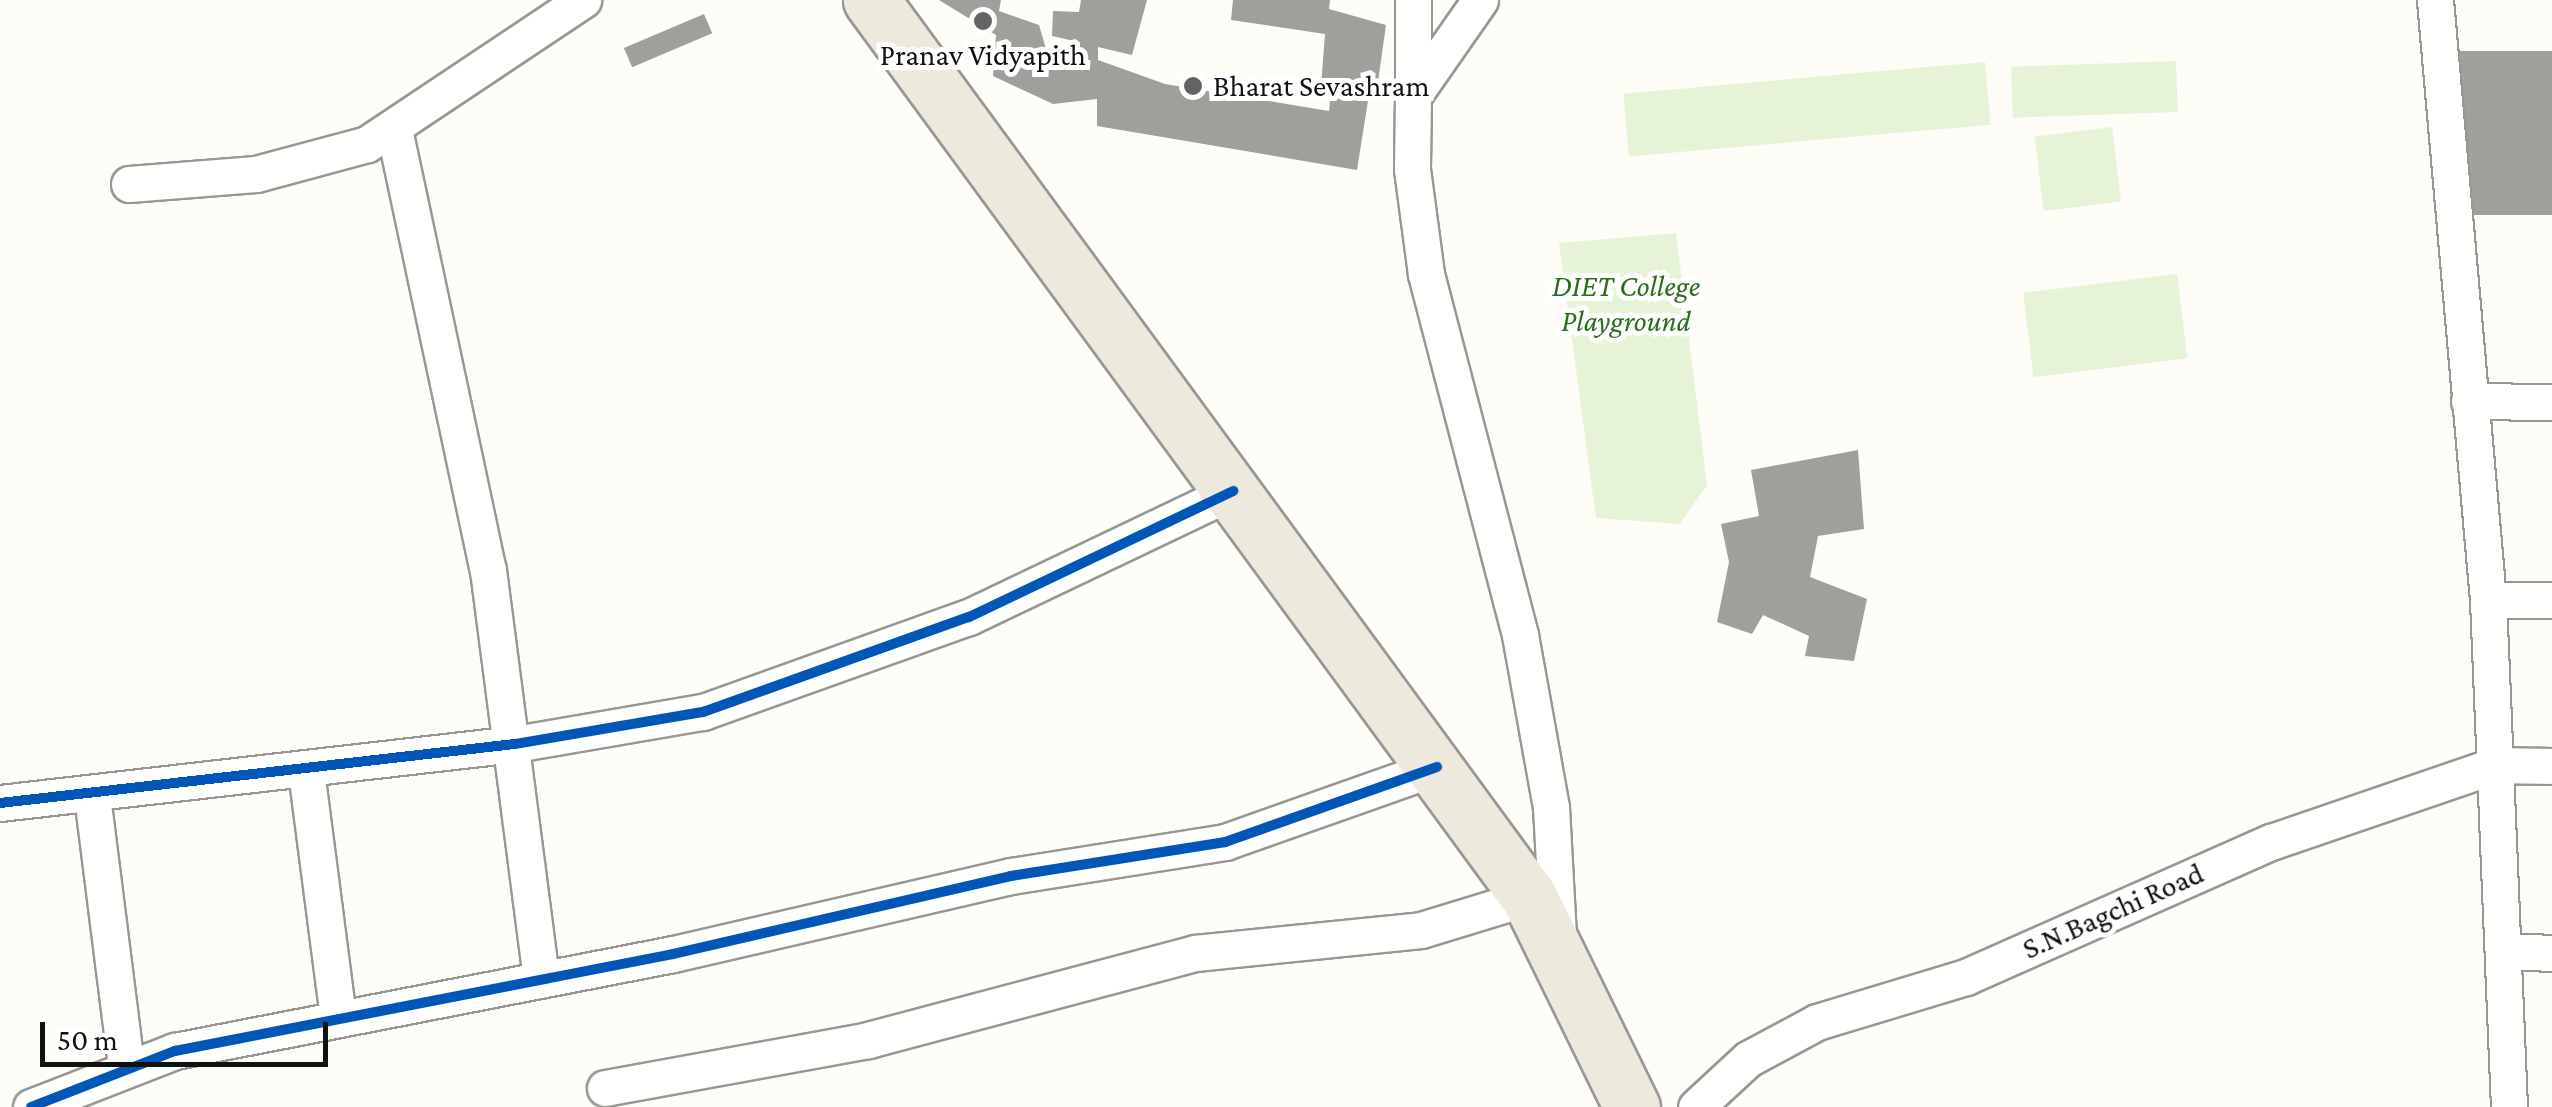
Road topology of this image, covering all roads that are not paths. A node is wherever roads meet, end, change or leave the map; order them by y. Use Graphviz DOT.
graph roads {
  1 [pos="583,0"];
  2 [pos="871,0"];
  3 [pos="1412,0"];
  4 [pos="1480,0"];
  5 [pos="2435,0"];
  6 [pos="1412,96"];
  7 [pos="394,129"];
  8 [pos="129,184"];
  9 [pos="2470,401"];
  10 [pos="2552,402"];
  11 [pos="1233,491"];
  12 [pos="2488,600"];
  13 [pos="2552,600"];
  14 [pos="515,744"];
  15 [pos="2496,765"];
  16 [pos="2552,766"];
  17 [pos="1436,767"];
  18 [pos="306,771"];
  19 [pos="92,796"];
  20 [pos="0,803"];
  21 [pos="1529,898"];
  22 [pos="1558,945"];
  23 [pos="2508,951"];
  24 [pos="2552,952"];
  25 [pos="541,980"];
  26 [pos="338,1019"];
  27 [pos="126,1066"];
  28 [pos="605,1088"];
  29 [pos="48,1104"];
  30 [pos="1632,1107"];
  31 [pos="1696,1107"];
  32 [pos="2509,1107"];
  1 -- 7 [label="street"];
  2 -- 11 [label="main road"];
  3 -- 6 [label="street"];
  4 -- 6 [label="street"];
  5 -- 9 [label="street"];
  6 -- 22 [label="street"];
  7 -- 8 [label="street"];
  7 -- 14 [label="street"];
  9 -- 10 [label="street"];
  9 -- 12 [label="street"];
  11 -- 14 [label="street"];
  11 -- 17 [label="main road"];
  12 -- 13 [label="street"];
  12 -- 15 [label="street"];
  14 -- 18 [label="street"];
  14 -- 25 [label="street"];
  15 -- 16 [label="street, S.N.Bagchi Road"];
  15 -- 23 [label="street"];
  15 -- 31 [label="street, S.N.Bagchi Road"];
  17 -- 21 [label="main road"];
  17 -- 25 [label="street"];
  18 -- 19 [label="street"];
  18 -- 26 [label="street"];
  19 -- 20 [label="street"];
  19 -- 27 [label="street"];
  21 -- 22 [label="main road"];
  21 -- 28 [label="street"];
  22 -- 30 [label="main road"];
  23 -- 24 [label="street"];
  23 -- 32 [label="street"];
  25 -- 26 [label="street"];
  26 -- 27 [label="street"];
  27 -- 29 [label="street"];
}
